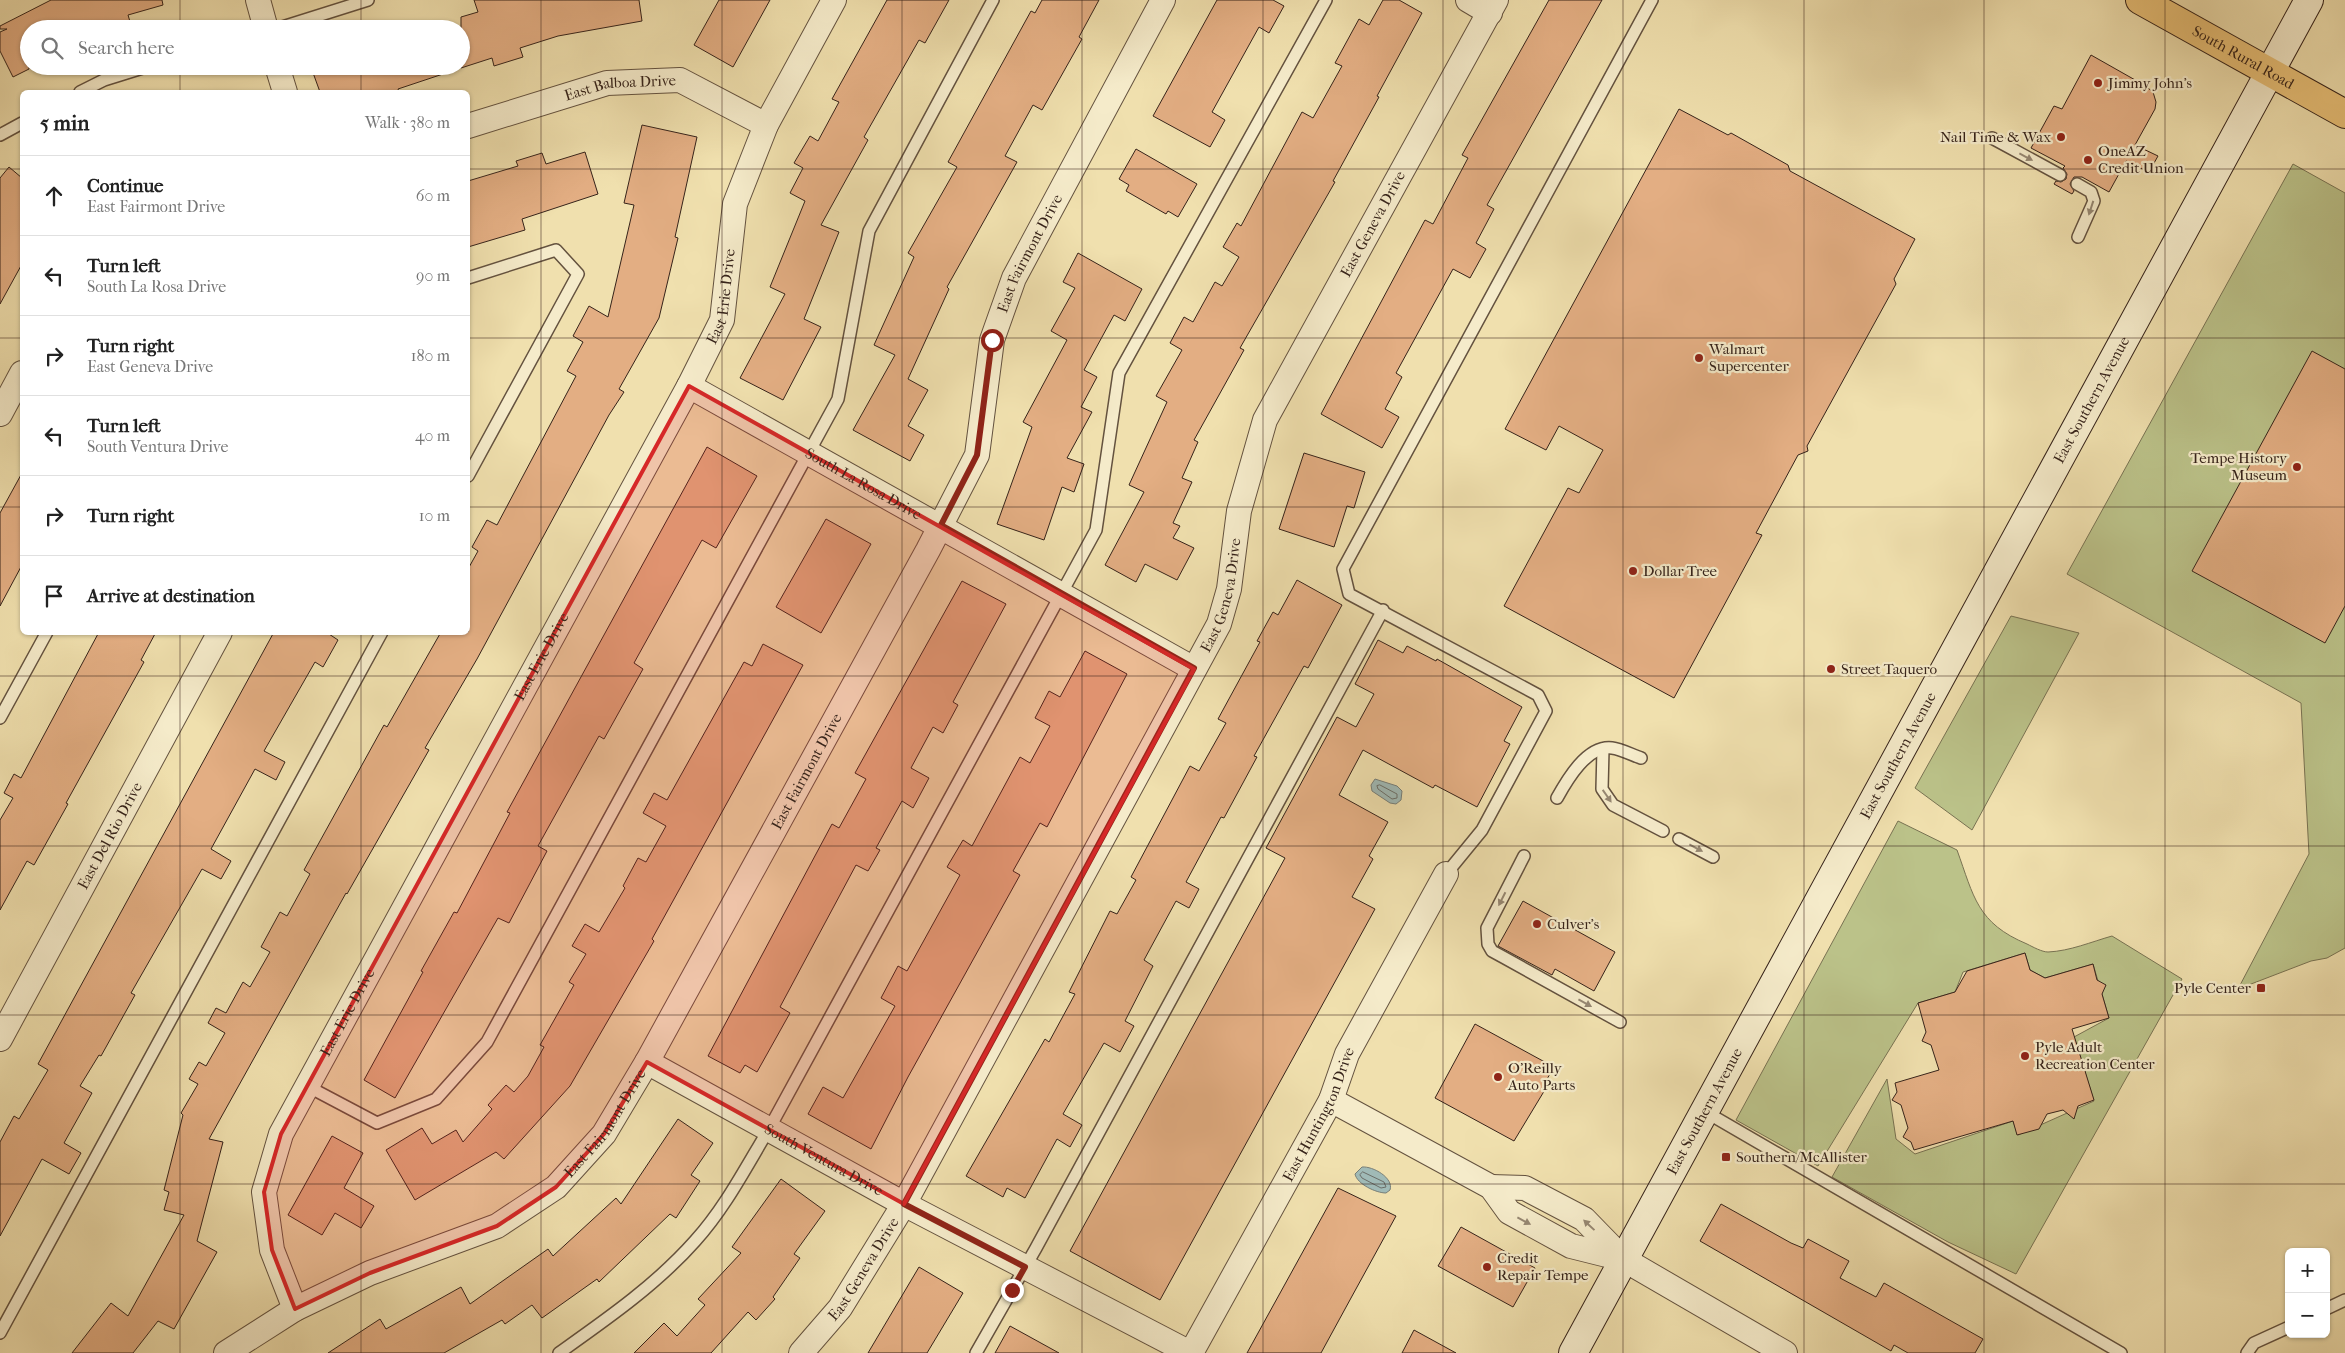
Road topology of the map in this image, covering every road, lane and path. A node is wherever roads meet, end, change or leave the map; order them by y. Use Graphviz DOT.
graph roads {
  1 [pos="258,0"];
  2 [pos="368,0"];
  3 [pos="834,0"];
  4 [pos="993,0"];
  5 [pos="1164,0"];
  6 [pos="1326,0"];
  7 [pos="1468,0"];
  8 [pos="1652,0"];
  9 [pos="2140,0"];
  10 [pos="2308,0"];
  11 [pos="1493,6"];
  12 [pos="264,20"];
  13 [pos="305,20"];
  14 [pos="2269,72"];
  15 [pos="120,75"];
  16 [pos="280,75"];
  17 [pos="84,90"];
  18 [pos="284,90"];
  19 [pos="2345,114"];
  20 [pos="20,124"];
  21 [pos="470,125"];
  22 [pos="766,125"];
  23 [pos="0,135"];
  24 [pos="1992,138"];
  25 [pos="2060,175"];
  26 [pos="2077,184"];
  27 [pos="2078,237"];
  28 [pos="470,277"];
  29 [pos="20,377"];
  30 [pos="689,386"];
  31 [pos="0,414"];
  32 [pos="809,452"];
  33 [pos="470,472"];
  34 [pos="941,525"];
  35 [pos="1062,594"];
  36 [pos="1383,610"];
  37 [pos="45,635"];
  38 [pos="218,635"];
  39 [pos="380,635"];
  40 [pos="1194,668"];
  41 [pos="0,718"];
  42 [pos="1603,749"];
  43 [pos="1641,758"];
  44 [pos="1556,798"];
  45 [pos="1663,831"];
  46 [pos="1679,839"];
  47 [pos="1524,856"];
  48 [pos="1713,858"];
  49 [pos="1446,874"];
  50 [pos="1620,1022"];
  51 [pos="0,1038"];
  52 [pos="647,1062"];
  53 [pos="307,1086"];
  54 [pos="1331,1100"];
  55 [pos="1704,1111"];
  56 [pos="769,1129"];
  57 [pos="904,1204"];
  58 [pos="1623,1259"];
  59 [pos="1025,1267"];
  60 [pos="2345,1300"];
  61 [pos="2330,1307"];
  62 [pos="295,1309"];
  63 [pos="2285,1329"];
  64 [pos="0,1333"];
  65 [pos="226,1353"];
  66 [pos="559,1353"];
  67 [pos="801,1353"];
  68 [pos="976,1353"];
  69 [pos="1190,1353"];
  70 [pos="1572,1353"];
  71 [pos="1785,1353"];
  72 [pos="2121,1353"];
  73 [pos="2247,1353"];
  1 -- 12 [label="street"];
  2 -- 13 [label="lane"];
  3 -- 22 [label="street, East Erie Drive"];
  4 -- 32 [label="lane"];
  5 -- 34 [label="street, East Fairmont Drive"];
  6 -- 35 [label="lane"];
  7 -- 11 [label="street"];
  8 -- 36 [label="lane"];
  9 -- 14 [label="main road, South Rural Road"];
  10 -- 14 [label="main road, East Southern Avenue"];
  11 -- 40 [label="street, East Geneva Drive"];
  14 -- 19 [label="main road, South Rural Road"];
  14 -- 55 [label="main road, East Southern Avenue"];
  15 -- 17 [label="lane"];
  16 -- 18 [label="street"];
  20 -- 23 [label="lane"];
  21 -- 22 [label="street, East Balboa Drive"];
  22 -- 30 [label="street, East Erie Drive"];
  24 -- 25 [label="lane, one-way"];
  26 -- 27 [label="lane, one-way"];
  28 -- 33 [label="lane"];
  29 -- 31 [label="street"];
  30 -- 32 [label="street, South La Rosa Drive"];
  30 -- 53 [label="street, East Erie Drive"];
  32 -- 34 [label="street, South La Rosa Drive"];
  32 -- 53 [label="lane"];
  34 -- 35 [label="street, South La Rosa Drive"];
  34 -- 52 [label="street, East Fairmont Drive"];
  35 -- 40 [label="street, South La Rosa Drive"];
  35 -- 56 [label="lane"];
  36 -- 49 [label="lane"];
  36 -- 59 [label="lane"];
  37 -- 41 [label="lane"];
  38 -- 51 [label="street, East Del Rio Drive"];
  39 -- 64 [label="lane"];
  40 -- 57 [label="street, East Geneva Drive"];
  42 -- 43 [label="lane"];
  42 -- 44 [label="lane"];
  42 -- 45 [label="lane, one-way"];
  46 -- 48 [label="lane, one-way"];
  47 -- 50 [label="lane, one-way"];
  49 -- 54 [label="street, East Huntington Drive"];
  52 -- 56 [label="street, South Ventura Drive"];
  52 -- 62 [label="street, East Fairmont Drive"];
  53 -- 62 [label="street, East Erie Drive"];
  54 -- 58 [label="street"];
  54 -- 69 [label="street, East Huntington Drive"];
  55 -- 58 [label="main road, East Southern Avenue"];
  55 -- 72 [label="lane"];
  56 -- 57 [label="street, South Ventura Drive"];
  56 -- 66 [label="lane"];
  57 -- 59 [label="street, South Ventura Drive"];
  57 -- 67 [label="street, East Geneva Drive"];
  58 -- 70 [label="main road, East Southern Avenue"];
  58 -- 71 [label="street"];
  59 -- 68 [label="lane"];
  59 -- 69 [label="street, South Ventura Drive"];
  60 -- 61 [label="lane"];
  62 -- 65 [label="street, East Fairmont Drive"];
  63 -- 73 [label="lane"];
}
